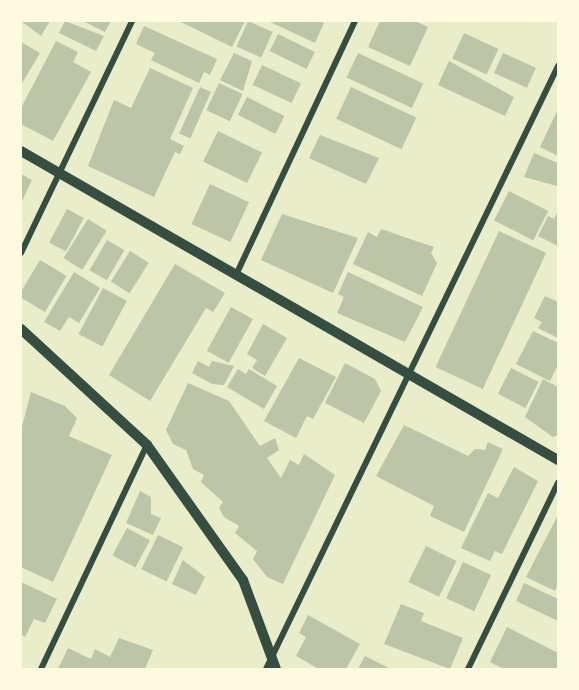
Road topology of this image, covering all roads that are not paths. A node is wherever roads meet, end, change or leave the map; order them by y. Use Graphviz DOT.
graph roads {
  1 [pos="132,21"];
  2 [pos="355,21"];
  3 [pos="558,66"];
  4 [pos="21,151"];
  5 [pos="59,173"];
  6 [pos="21,253"];
  7 [pos="236,275"];
  8 [pos="21,329"];
  9 [pos="410,375"];
  10 [pos="147,445"];
  11 [pos="558,460"];
  12 [pos="558,483"];
  13 [pos="272,657"];
  14 [pos="41,669"];
  15 [pos="266,669"];
  16 [pos="276,669"];
  17 [pos="468,669"];
  1 -- 5 [label="street"];
  2 -- 7 [label="street"];
  3 -- 9 [label="street"];
  4 -- 5 [label="street"];
  5 -- 6 [label="street"];
  5 -- 7 [label="street"];
  7 -- 9 [label="street"];
  8 -- 10 [label="street"];
  9 -- 11 [label="street"];
  9 -- 13 [label="street"];
  10 -- 13 [label="street"];
  10 -- 14 [label="street"];
  12 -- 17 [label="street"];
  13 -- 15 [label="street"];
  13 -- 16 [label="street"];
}
